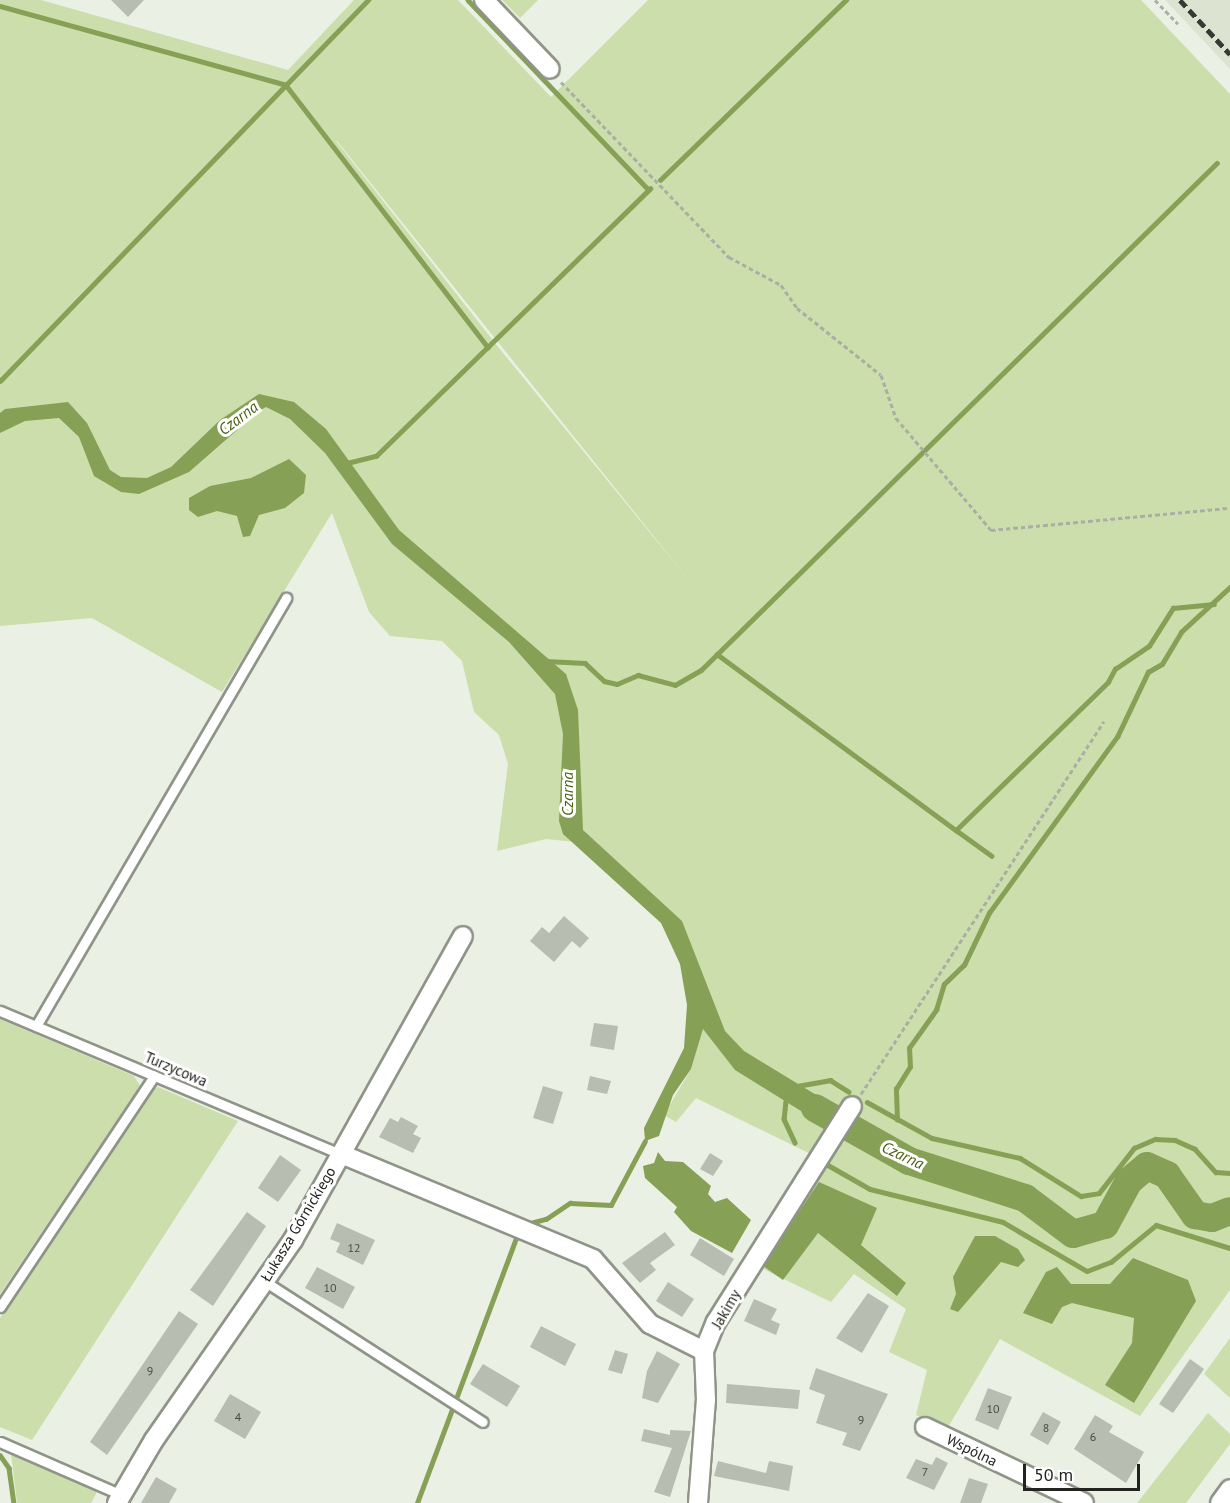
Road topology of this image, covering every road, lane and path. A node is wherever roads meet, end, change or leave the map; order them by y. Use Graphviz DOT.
graph roads {
  1 [pos="484,0"];
  2 [pos="1155,0"];
  3 [pos="1178,24"];
  4 [pos="549,69"];
  5 [pos="1230,508"];
  6 [pos="286,598"];
  7 [pos="1104,721"];
  8 [pos="463,936"];
  9 [pos="0,1011"];
  10 [pos="36,1026"];
  11 [pos="154,1076"];
  12 [pos="852,1106"];
  13 [pos="341,1154"];
  14 [pos="264,1281"];
  15 [pos="0,1306"];
  16 [pos="704,1351"];
  17 [pos="483,1422"];
  18 [pos="925,1427"];
  19 [pos="0,1442"];
  20 [pos="1230,1489"];
  21 [pos="120,1499"];
  22 [pos="698,1503"];
  23 [pos="1084,1503"];
  24 [pos="1220,1503"];
  1 -- 4 [label="street"];
  2 -- 3 [label="path"];
  4 -- 5 [label="path"];
  6 -- 10 [label="lane"];
  7 -- 12 [label="path"];
  8 -- 13 [label="street, Łukasza Górnickiego"];
  9 -- 10 [label="lane, Turzycowa"];
  10 -- 11 [label="lane, Turzycowa"];
  11 -- 13 [label="lane, Turzycowa"];
  11 -- 15 [label="lane"];
  12 -- 16 [label="street, Jakimy"];
  13 -- 14 [label="street, Łukasza Górnickiego"];
  13 -- 16 [label="street"];
  14 -- 17 [label="lane"];
  14 -- 21 [label="street, Łukasza Górnickiego"];
  16 -- 22 [label="street, Jakimy"];
  18 -- 23 [label="street, Wspólna"];
  19 -- 21 [label="lane"];
  20 -- 24 [label="street"];
}
